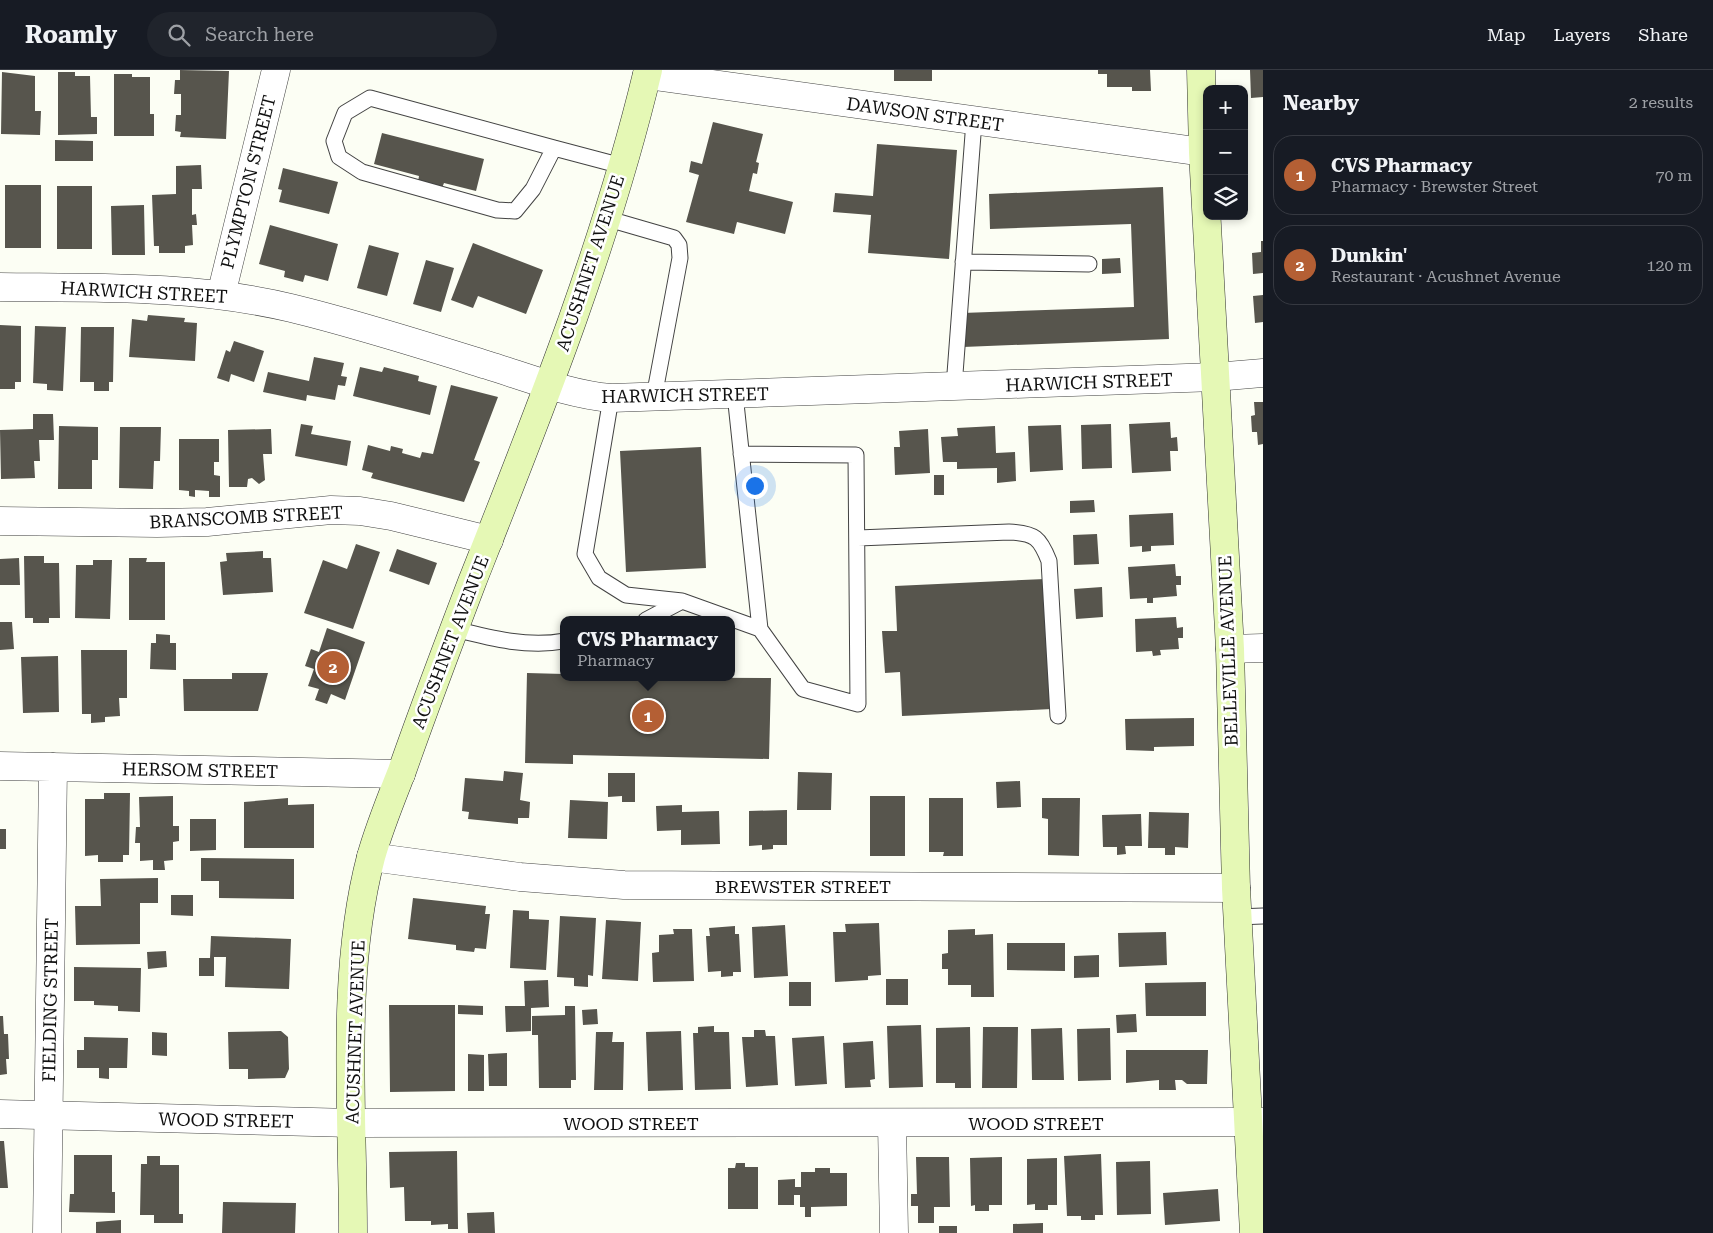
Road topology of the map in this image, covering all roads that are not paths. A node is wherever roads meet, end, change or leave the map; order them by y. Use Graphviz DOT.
graph roads {
  1 [pos="276,70"];
  2 [pos="1201,70"];
  3 [pos="647,72"];
  4 [pos="974,121"];
  5 [pos="554,148"];
  6 [pos="1203,152"];
  7 [pos="622,166"];
  8 [pos="1204,175"];
  9 [pos="605,218"];
  10 [pos="964,262"];
  11 [pos="1089,264"];
  12 [pos="0,286"];
  13 [pos="221,295"];
  14 [pos="1263,373"];
  15 [pos="1215,377"];
  16 [pos="549,385"];
  17 [pos="954,386"];
  18 [pos="735,394"];
  19 [pos="654,397"];
  20 [pos="612,398"];
  21 [pos="741,454"];
  22 [pos="0,521"];
  23 [pos="858,538"];
  24 [pos="489,540"];
  25 [pos="682,601"];
  26 [pos="654,616"];
  27 [pos="724,616"];
  28 [pos="735,620"];
  29 [pos="454,629"];
  30 [pos="760,629"];
  31 [pos="560,642"];
  32 [pos="1263,648"];
  33 [pos="1230,649"];
  34 [pos="1058,716"];
  35 [pos="0,766"];
  36 [pos="53,767"];
  37 [pos="401,774"];
  38 [pos="371,857"];
  39 [pos="1236,888"];
  40 [pos="1250,916"];
  41 [pos="0,1114"];
  42 [pos="49,1116"];
  43 [pos="1256,1122"];
  44 [pos="352,1123"];
  45 [pos="892,1124"];
  46 [pos="48,1233"];
  47 [pos="353,1233"];
  48 [pos="894,1233"];
  49 [pos="1254,1233"];
  1 -- 13 [label="street, PLYMPTON STREET"];
  2 -- 6 [label="main road, BELLEVILLE AVENUE"];
  3 -- 4 [label="street, DAWSON STREET"];
  3 -- 7 [label="main road, ACUSHNET AVENUE"];
  4 -- 6 [label="street, DAWSON STREET"];
  4 -- 10 [label="lane"];
  5 -- 5 [label="lane"];
  5 -- 7 [label="lane"];
  7 -- 9 [label="main road, ACUSHNET AVENUE"];
  8 -- 15 [label="main road, BELLEVILLE AVENUE"];
  9 -- 16 [label="main road, ACUSHNET AVENUE"];
  9 -- 19 [label="lane"];
  10 -- 11 [label="lane"];
  10 -- 17 [label="lane"];
  12 -- 13 [label="street, HARWICH STREET"];
  13 -- 16 [label="street, HARWICH STREET"];
  14 -- 15 [label="street, HARWICH STREET"];
  15 -- 17 [label="street, HARWICH STREET"];
  15 -- 33 [label="main road, BELLEVILLE AVENUE"];
  16 -- 20 [label="street, HARWICH STREET"];
  16 -- 24 [label="main road, ACUSHNET AVENUE"];
  17 -- 18 [label="street, HARWICH STREET"];
  18 -- 19 [label="street, HARWICH STREET"];
  18 -- 21 [label="lane"];
  19 -- 20 [label="street, HARWICH STREET"];
  20 -- 25 [label="lane"];
  21 -- 23 [label="lane"];
  21 -- 30 [label="lane"];
  22 -- 24 [label="street, BRANSCOMB STREET"];
  23 -- 30 [label="lane"];
  23 -- 34 [label="lane"];
  24 -- 29 [label="main road, ACUSHNET AVENUE"];
  25 -- 26 [label="lane"];
  25 -- 27 [label="lane"];
  28 -- 30 [label="lane"];
  29 -- 31 [label="lane"];
  29 -- 37 [label="main road, ACUSHNET AVENUE"];
  32 -- 33 [label="street"];
  33 -- 39 [label="main road, BELLEVILLE AVENUE"];
  35 -- 36 [label="street, HERSOM STREET"];
  36 -- 37 [label="street, HERSOM STREET"];
  36 -- 42 [label="street, FIELDING STREET"];
  37 -- 38 [label="main road, ACUSHNET AVENUE"];
  38 -- 39 [label="street, BREWSTER STREET"];
  38 -- 44 [label="main road, ACUSHNET AVENUE"];
  39 -- 40 [label="main road, BELLEVILLE AVENUE"];
  40 -- 43 [label="main road, BELLEVILLE AVENUE"];
  41 -- 42 [label="street, WOOD STREET"];
  42 -- 44 [label="street, WOOD STREET"];
  42 -- 46 [label="street, FIELDING STREET"];
  43 -- 45 [label="street, WOOD STREET"];
  43 -- 49 [label="main road, BELLEVILLE AVENUE"];
  44 -- 45 [label="street, WOOD STREET"];
  44 -- 47 [label="main road, ACUSHNET AVENUE"];
  45 -- 48 [label="street"];
}
